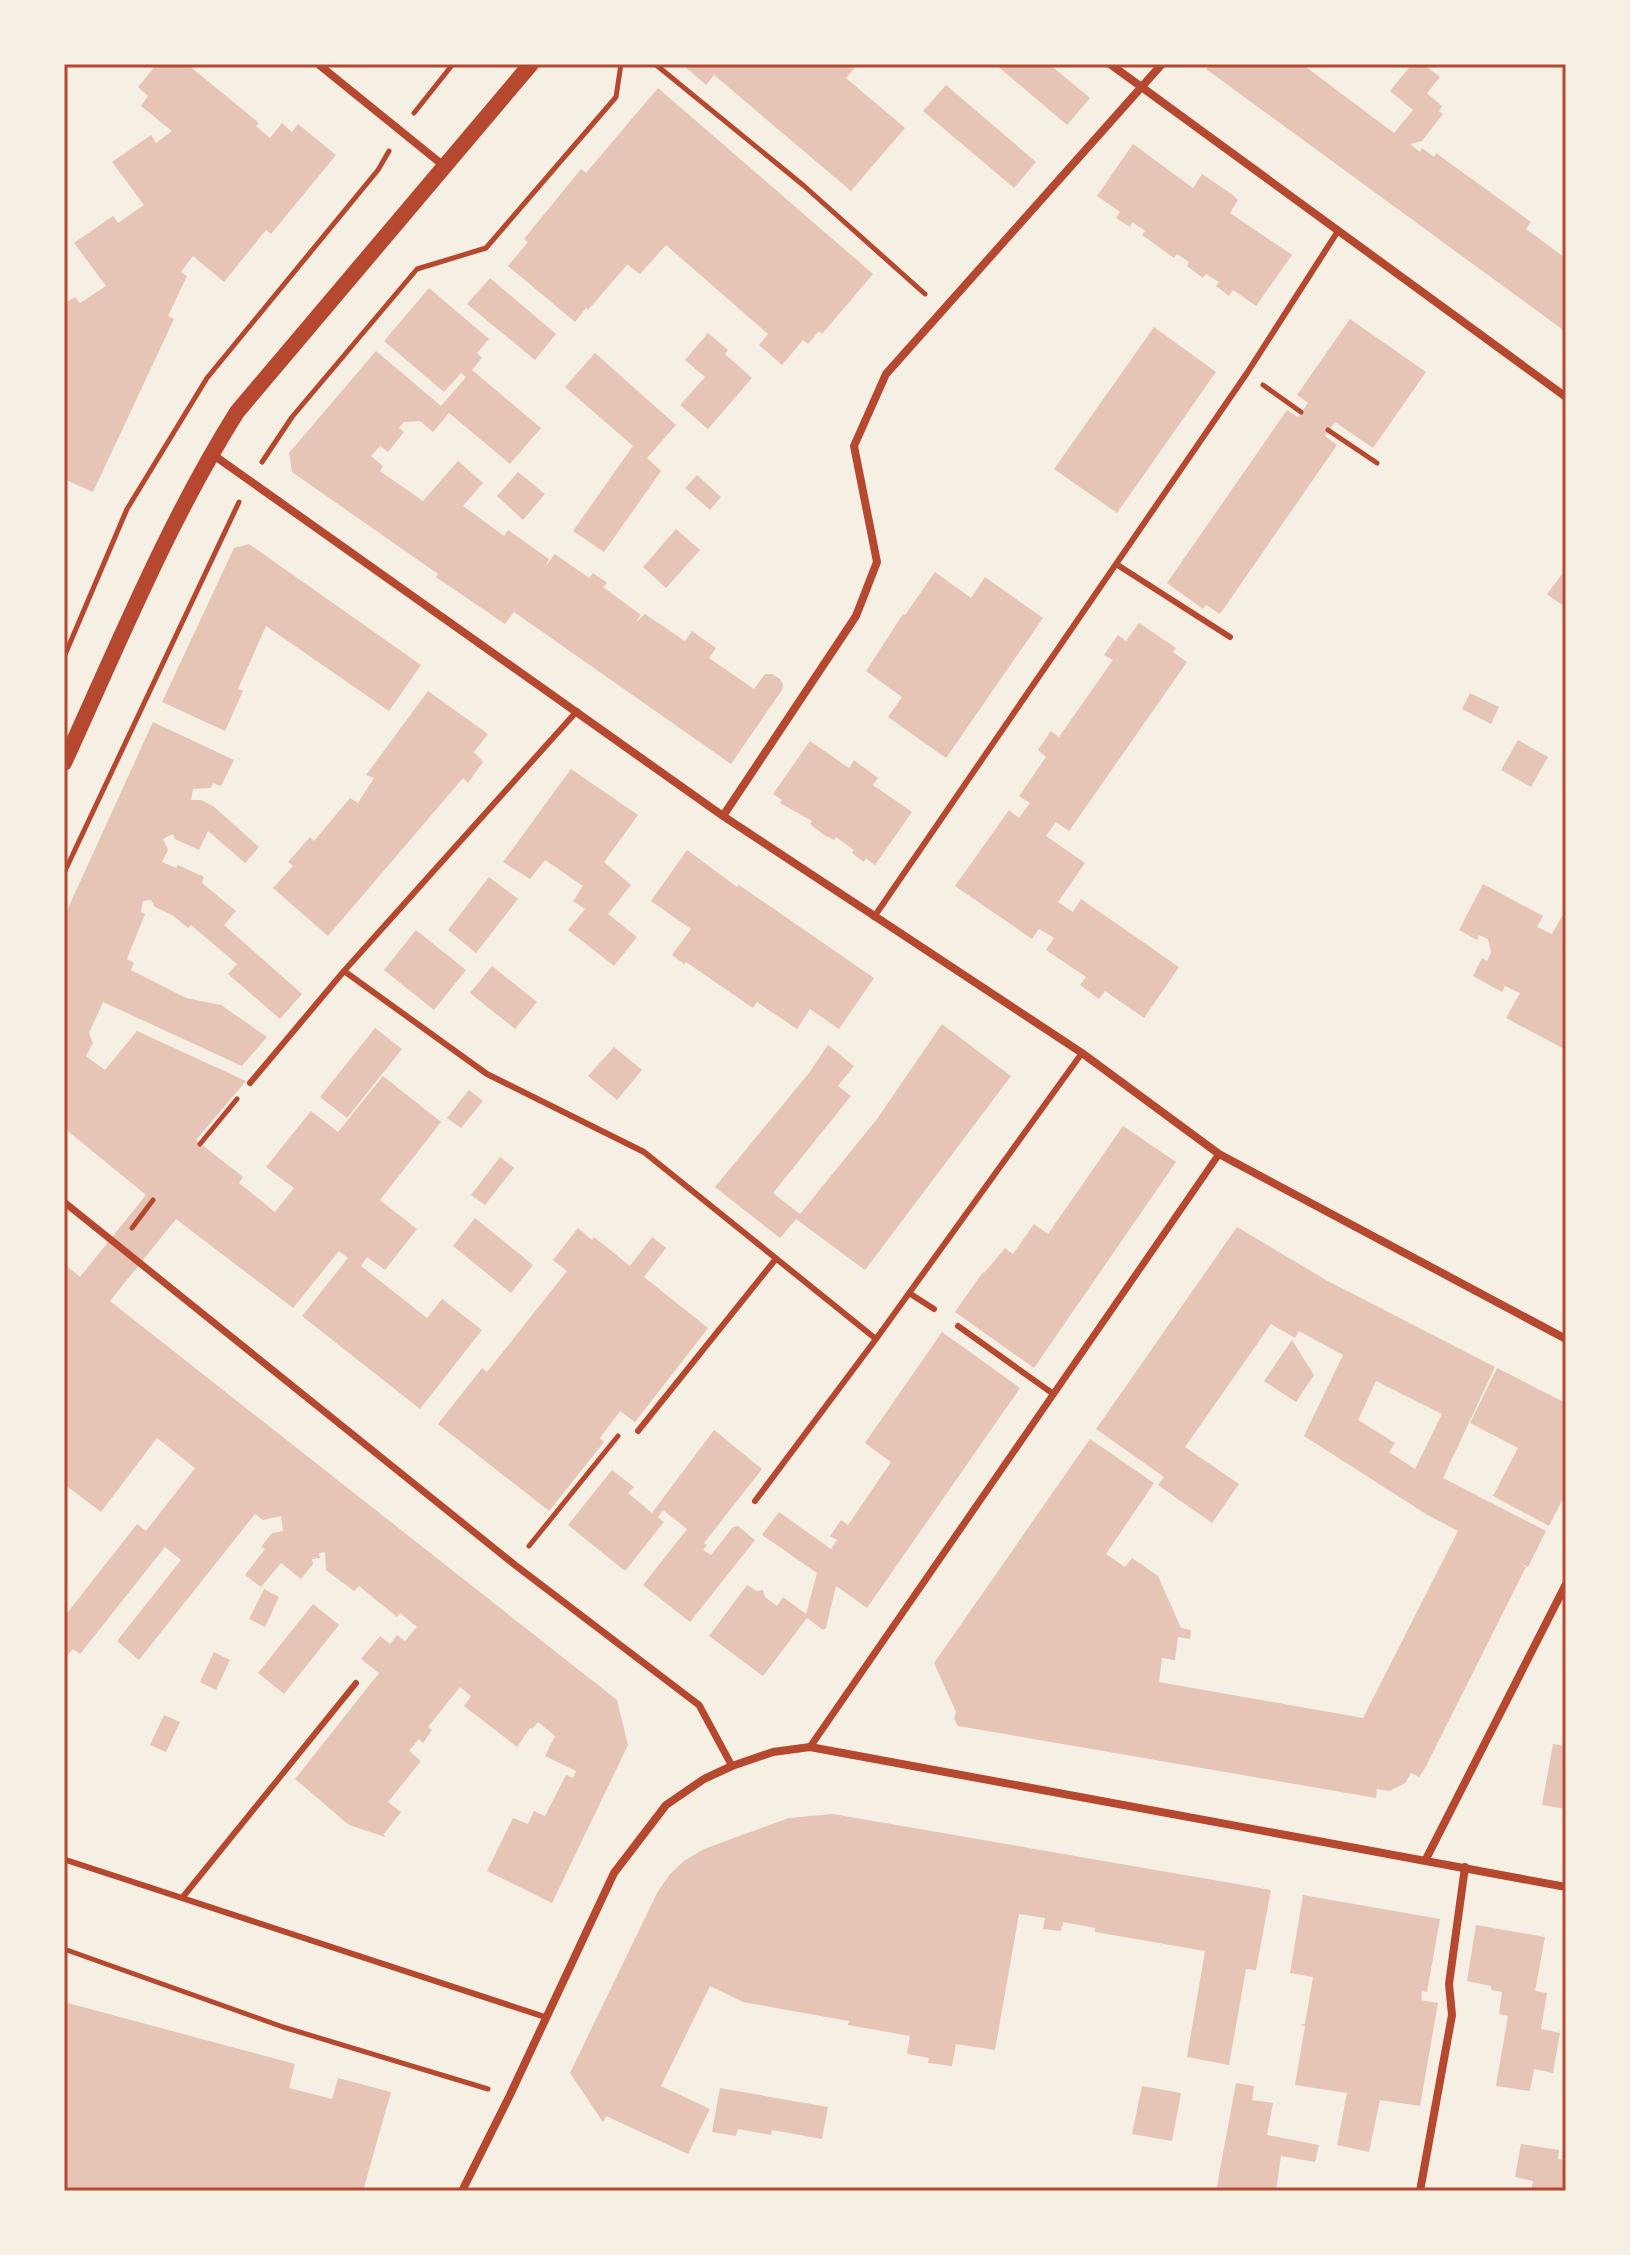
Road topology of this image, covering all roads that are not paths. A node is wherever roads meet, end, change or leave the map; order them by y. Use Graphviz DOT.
graph roads {
  1 [pos="318,64"];
  2 [pos="531,64"];
  3 [pos="1110,64"];
  4 [pos="1162,64"];
  5 [pos="1142,88"];
  6 [pos="444,166"];
  7 [pos="1338,231"];
  8 [pos="1566,397"];
  9 [pos="211,454"];
  10 [pos="1116,564"];
  11 [pos="1230,637"];
  12 [pos="577,711"];
  13 [pos="64,763"];
  14 [pos="723,816"];
  15 [pos="874,917"];
  16 [pos="344,971"];
  17 [pos="1082,1053"];
  18 [pos="250,1083"];
  19 [pos="1219,1154"];
  20 [pos="64,1202"];
  21 [pos="775,1260"];
  22 [pos="909,1293"];
  23 [pos="934,1309"];
  24 [pos="958,1326"];
  25 [pos="876,1339"];
  26 [pos="1566,1339"];
  27 [pos="1052,1393"];
  28 [pos="638,1431"];
  29 [pos="755,1501"];
  30 [pos="1566,1584"];
  31 [pos="356,1683"];
  32 [pos="810,1747"];
  33 [pos="732,1766"];
  34 [pos="1426,1859"];
  35 [pos="64,1863"];
  36 [pos="1465,1867"];
  37 [pos="1566,1887"];
  38 [pos="182,1898"];
  39 [pos="545,2017"];
  40 [pos="462,2191"];
  41 [pos="1420,2191"];
  1 -- 6 [label="street"];
  2 -- 6 [label="main road"];
  3 -- 5 [label="street"];
  4 -- 5 [label="street"];
  5 -- 7 [label="street"];
  5 -- 14 [label="street"];
  6 -- 9 [label="main road"];
  7 -- 8 [label="street"];
  7 -- 10 [label="lane"];
  9 -- 12 [label="street"];
  9 -- 13 [label="main road"];
  10 -- 11 [label="lane"];
  10 -- 15 [label="lane"];
  12 -- 14 [label="street"];
  12 -- 16 [label="lane"];
  14 -- 15 [label="street"];
  15 -- 17 [label="street"];
  16 -- 18 [label="lane"];
  16 -- 21 [label="lane"];
  17 -- 19 [label="street"];
  17 -- 22 [label="lane"];
  19 -- 26 [label="street"];
  19 -- 27 [label="street"];
  20 -- 33 [label="street"];
  21 -- 25 [label="lane"];
  21 -- 28 [label="lane"];
  22 -- 23 [label="lane"];
  22 -- 25 [label="lane"];
  24 -- 27 [label="lane"];
  25 -- 29 [label="lane"];
  27 -- 32 [label="street"];
  30 -- 34 [label="street"];
  31 -- 38 [label="lane"];
  32 -- 33 [label="street"];
  32 -- 34 [label="street"];
  33 -- 39 [label="street"];
  34 -- 36 [label="street"];
  35 -- 38 [label="lane"];
  36 -- 37 [label="street"];
  36 -- 41 [label="street"];
  38 -- 39 [label="lane"];
  39 -- 40 [label="street"];
}
